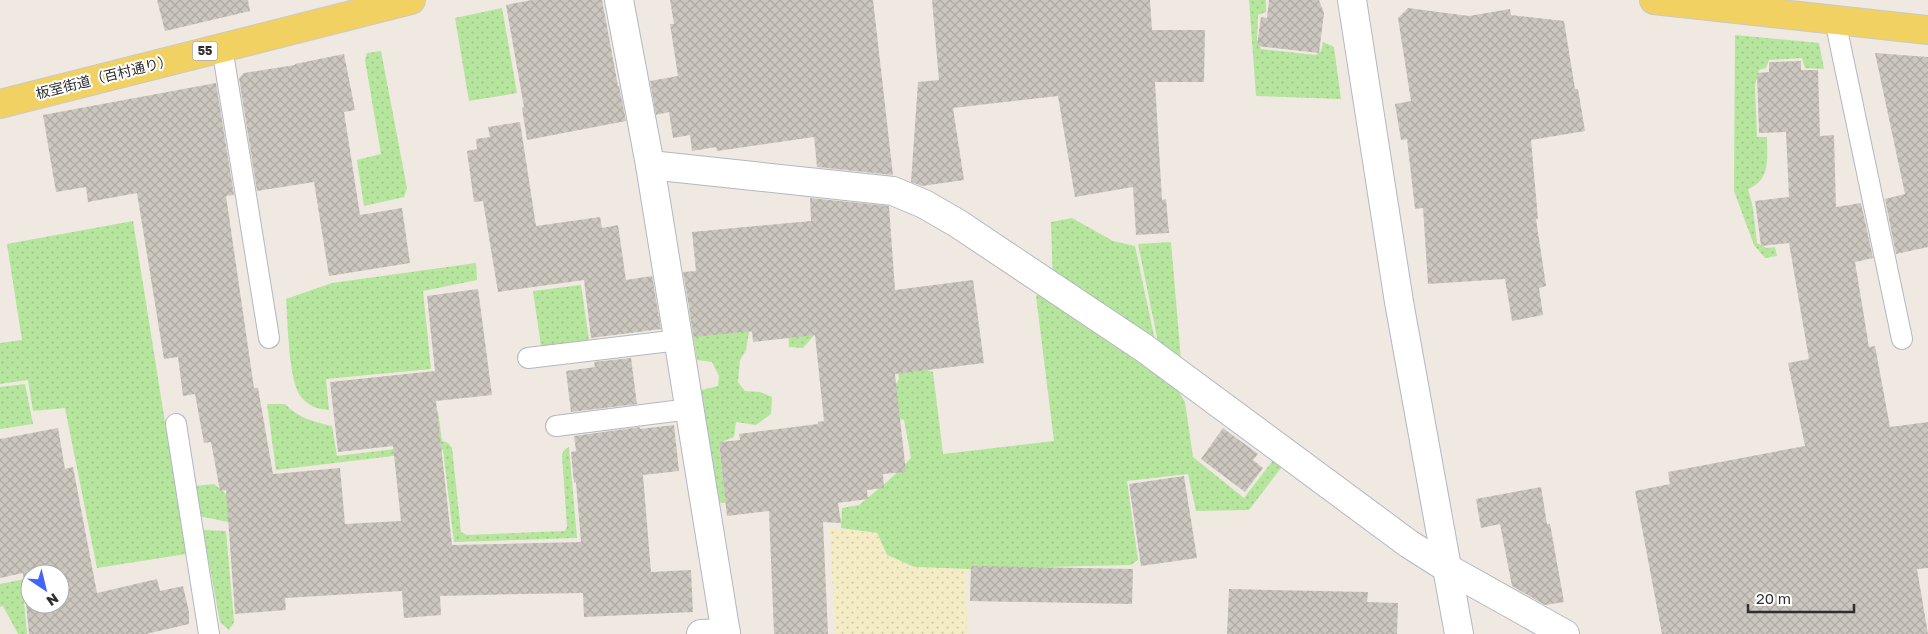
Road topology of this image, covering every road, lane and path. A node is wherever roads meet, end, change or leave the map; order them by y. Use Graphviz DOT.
graph roads {
  1 [pos="411,0"];
  2 [pos="620,0"];
  3 [pos="1352,0"];
  4 [pos="1654,0"];
  5 [pos="1835,20"];
  6 [pos="1928,30"];
  7 [pos="222,47"];
  8 [pos="0,104"];
  9 [pos="650,165"];
  10 [pos="269,338"];
  11 [pos="1902,339"];
  12 [pos="679,340"];
  13 [pos="528,358"];
  14 [pos="690,409"];
  15 [pos="176,424"];
  16 [pos="556,426"];
  17 [pos="1447,568"];
  18 [pos="209,634"];
  19 [pos="717,634"];
  20 [pos="1458,634"];
  21 [pos="1564,634"];
  1 -- 7 [label="main road, 板室街道（百村通り） / 55"];
  2 -- 9 [label="street"];
  3 -- 17 [label="street"];
  4 -- 5 [label="main road"];
  5 -- 6 [label="main road"];
  5 -- 11 [label="lane"];
  7 -- 8 [label="main road, 板室街道（百村通り） / 55"];
  7 -- 10 [label="lane"];
  9 -- 12 [label="street"];
  9 -- 17 [label="street"];
  12 -- 13 [label="lane"];
  12 -- 14 [label="street"];
  14 -- 16 [label="lane"];
  14 -- 19 [label="street"];
  15 -- 18 [label="lane"];
  17 -- 20 [label="street"];
  17 -- 21 [label="street"];
}
